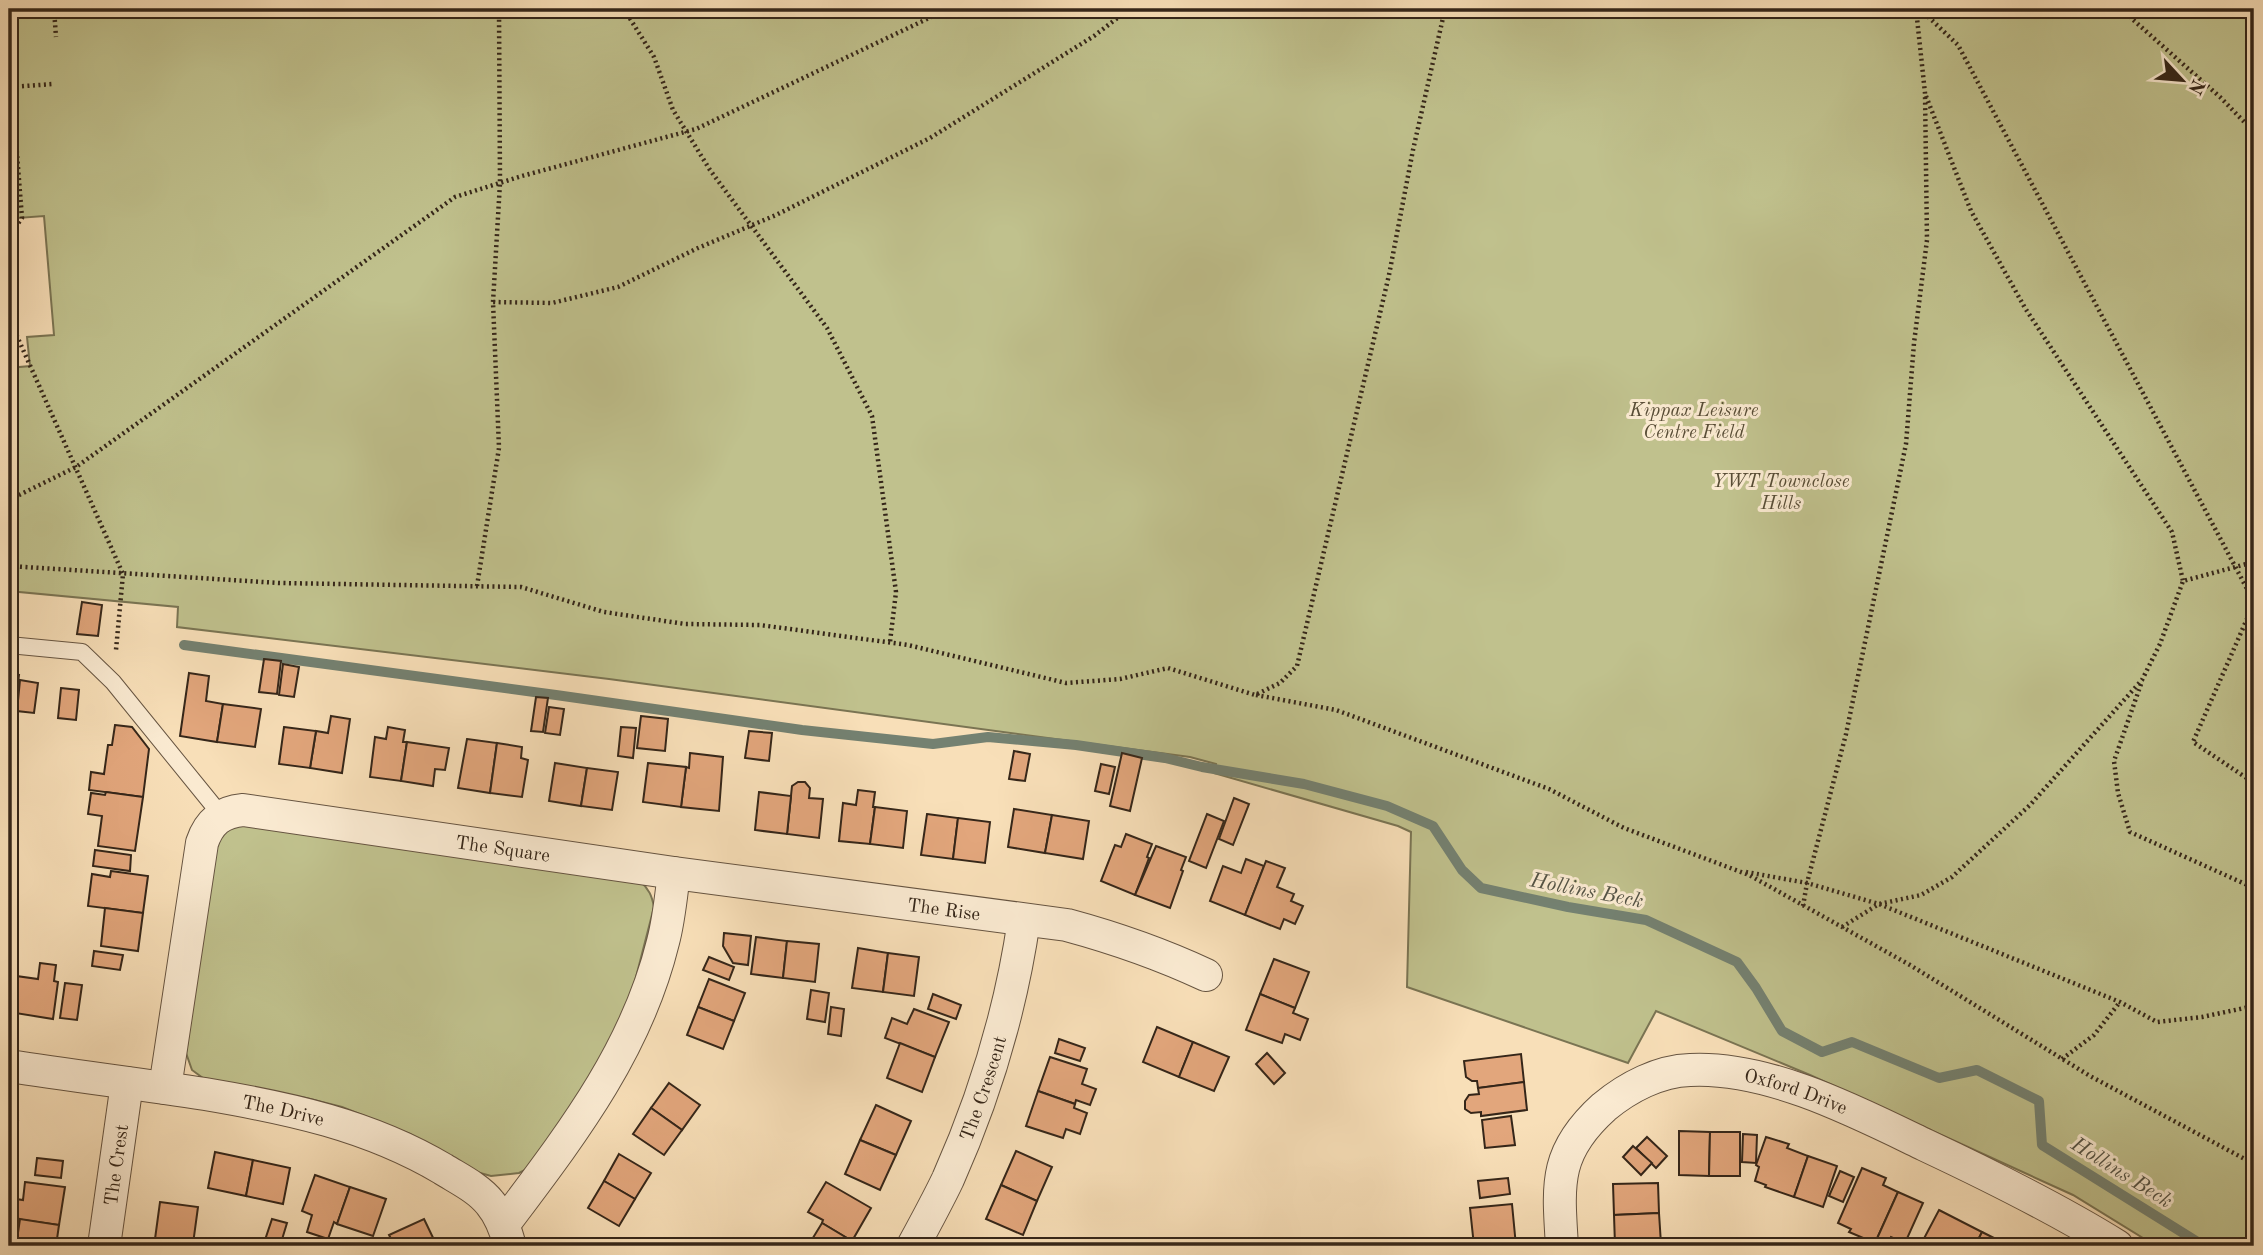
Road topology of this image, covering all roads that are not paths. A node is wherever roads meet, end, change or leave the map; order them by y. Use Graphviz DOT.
graph roads {
  1 [pos="9,645"];
  2 [pos="221,815"];
  3 [pos="674,873"];
  4 [pos="1024,920"];
  5 [pos="1206,975"];
  6 [pos="9,1066"];
  7 [pos="127,1083"];
  8 [pos="165,1088"];
  9 [pos="507,1235"];
  10 [pos="104,1246"];
  11 [pos="913,1246"];
  12 [pos="1562,1246"];
  13 [pos="2117,1246"];
  1 -- 2 [label="lane"];
  2 -- 3 [label="street, The Square"];
  2 -- 8 [label="street"];
  3 -- 4 [label="street, The Rise"];
  3 -- 9 [label="street"];
  4 -- 5 [label="street, The Rise"];
  4 -- 11 [label="street, The Crescent"];
  6 -- 7 [label="street, The Drive"];
  7 -- 8 [label="street, The Drive"];
  7 -- 10 [label="street, The Crest"];
  8 -- 9 [label="street, The Drive"];
  12 -- 13 [label="street, Oxford Drive"];
}
